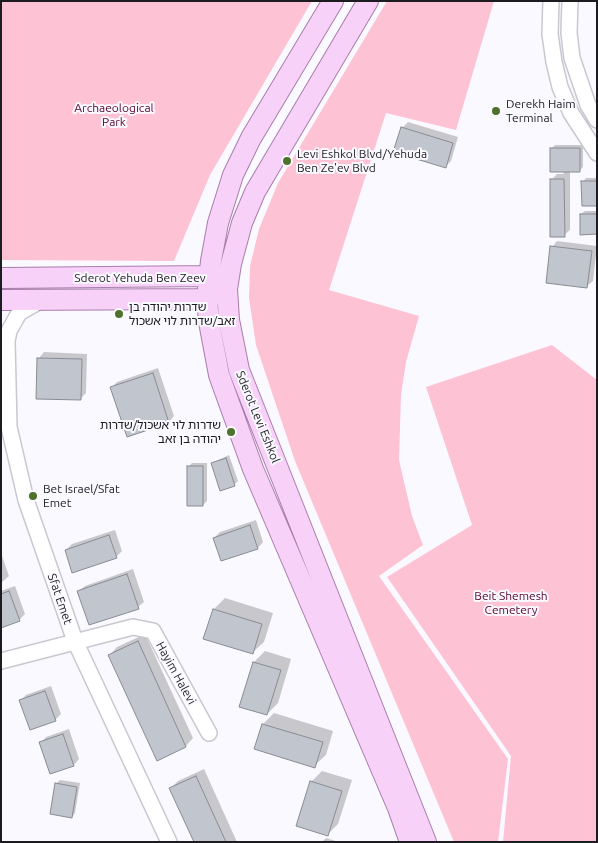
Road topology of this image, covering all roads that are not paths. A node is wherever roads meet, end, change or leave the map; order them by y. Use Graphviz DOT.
graph roads {
  1 [pos="333,1"];
  2 [pos="368,1"];
  3 [pos="551,1"];
  4 [pos="570,1"];
  5 [pos="597,120"];
  6 [pos="597,153"];
  7 [pos="208,276"];
  8 [pos="1,278"];
  9 [pos="227,289"];
  10 [pos="207,299"];
  11 [pos="1,300"];
  12 [pos="41,300"];
  13 [pos="1,327"];
  14 [pos="7,341"];
  15 [pos="5,428"];
  16 [pos="74,641"];
  17 [pos="1,661"];
  18 [pos="208,734"];
  19 [pos="169,842"];
  20 [pos="410,842"];
  21 [pos="426,842"];
  1 -- 7 [label="main road, Sderot Levi Eshkol"];
  2 -- 9 [label="main road, Sderot Levi Eshkol"];
  3 -- 6 [label="street"];
  4 -- 5 [label="street"];
  7 -- 8 [label="main road, Sderot Yehuda Ben Zeev"];
  7 -- 9 [label="main road, Sderot Yehuda Ben Zeev"];
  7 -- 10 [label="main road, Sderot Levi Eshkol"];
  9 -- 10 [label="main road, Sderot Yehuda Ben Zeev"];
  9 -- 21 [label="main road, Sderot Levi Eshkol"];
  10 -- 12 [label="main road, Sderot Yehuda Ben Zeev"];
  10 -- 20 [label="main road, Sderot Levi Eshkol"];
  11 -- 12 [label="main road, Sderot Yehuda Ben Zeev"];
  12 -- 14 [label="street, Sfat Emet"];
  13 -- 14 [label="street, Sfat Emet"];
  14 -- 15 [label="street, Sfat Emet"];
  15 -- 16 [label="street, Sfat Emet"];
  16 -- 17 [label="street"];
  16 -- 18 [label="street, Hayim Halevi"];
  16 -- 19 [label="street, Sfat Emet"];
}
